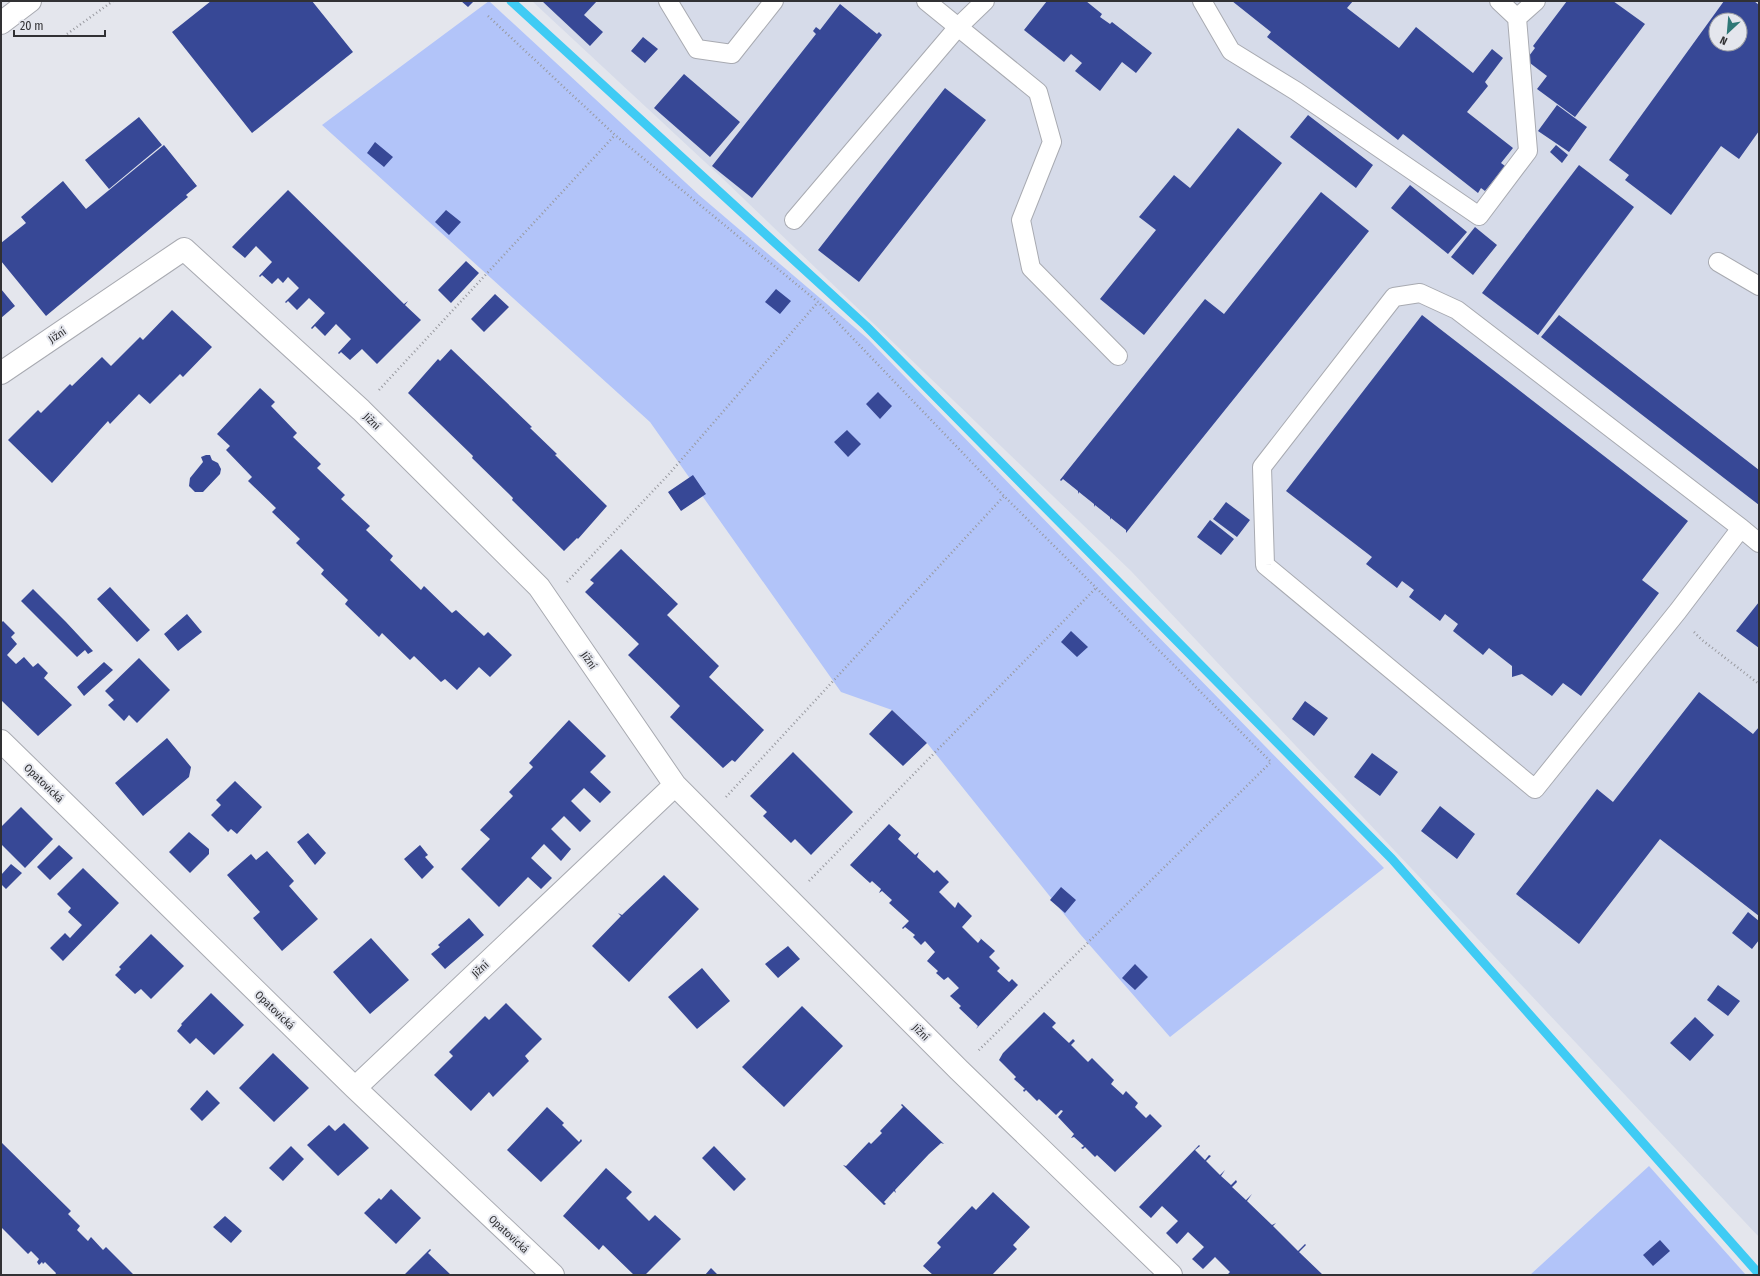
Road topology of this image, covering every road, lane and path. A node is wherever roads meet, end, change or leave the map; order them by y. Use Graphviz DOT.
graph roads {
  1 [pos="30,1"];
  2 [pos="113,1"];
  3 [pos="668,1"];
  4 [pos="774,1"];
  5 [pos="926,1"];
  6 [pos="985,1"];
  7 [pos="1202,1"];
  8 [pos="1499,1"];
  9 [pos="1536,1"];
  10 [pos="488,16"];
  11 [pos="1518,18"];
  12 [pos="1,23"];
  13 [pos="958,27"];
  14 [pos="67,34"];
  15 [pos="615,135"];
  16 [pos="794,220"];
  17 [pos="1718,262"];
  18 [pos="1759,286"];
  19 [pos="818,302"];
  20 [pos="1118,356"];
  21 [pos="1,374"];
  22 [pos="360,410"];
  23 [pos="1004,496"];
  24 [pos="1741,528"];
  25 [pos="1759,543"];
  26 [pos="1096,588"];
  27 [pos="548,601"];
  28 [pos="1678,611"];
  29 [pos="1759,684"];
  30 [pos="1,741"];
  31 [pos="675,785"];
  32 [pos="708,818"];
  33 [pos="790,900"];
  34 [pos="959,1070"];
  35 [pos="355,1088"];
  36 [pos="553,1275"];
  37 [pos="1171,1275"];
  1 -- 12 [label="street"];
  2 -- 14 [label="path"];
  3 -- 4 [label="lane"];
  5 -- 13 [label="lane"];
  6 -- 13 [label="lane"];
  7 -- 11 [label="lane"];
  8 -- 11 [label="lane"];
  9 -- 11 [label="lane"];
  10 -- 15 [label="path"];
  13 -- 16 [label="lane"];
  13 -- 20 [label="lane"];
  15 -- 19 [label="path"];
  15 -- 22 [label="path"];
  17 -- 18 [label="lane"];
  19 -- 23 [label="path"];
  19 -- 27 [label="path"];
  21 -- 22 [label="street, Jižní"];
  22 -- 27 [label="street, Jižní"];
  23 -- 26 [label="path"];
  23 -- 32 [label="path"];
  24 -- 25 [label="lane"];
  24 -- 28 [label="lane"];
  24 -- 28 [label="lane"];
  26 -- 33 [label="path"];
  26 -- 34 [label="path"];
  27 -- 31 [label="street, Jižní"];
  28 -- 29 [label="path"];
  30 -- 35 [label="street, Opatovická"];
  31 -- 32 [label="street, Jižní"];
  31 -- 35 [label="street, Jižní"];
  32 -- 33 [label="street, Jižní"];
  33 -- 34 [label="street, Jižní"];
  34 -- 37 [label="street, Jižní"];
  35 -- 36 [label="street, Opatovická"];
}
